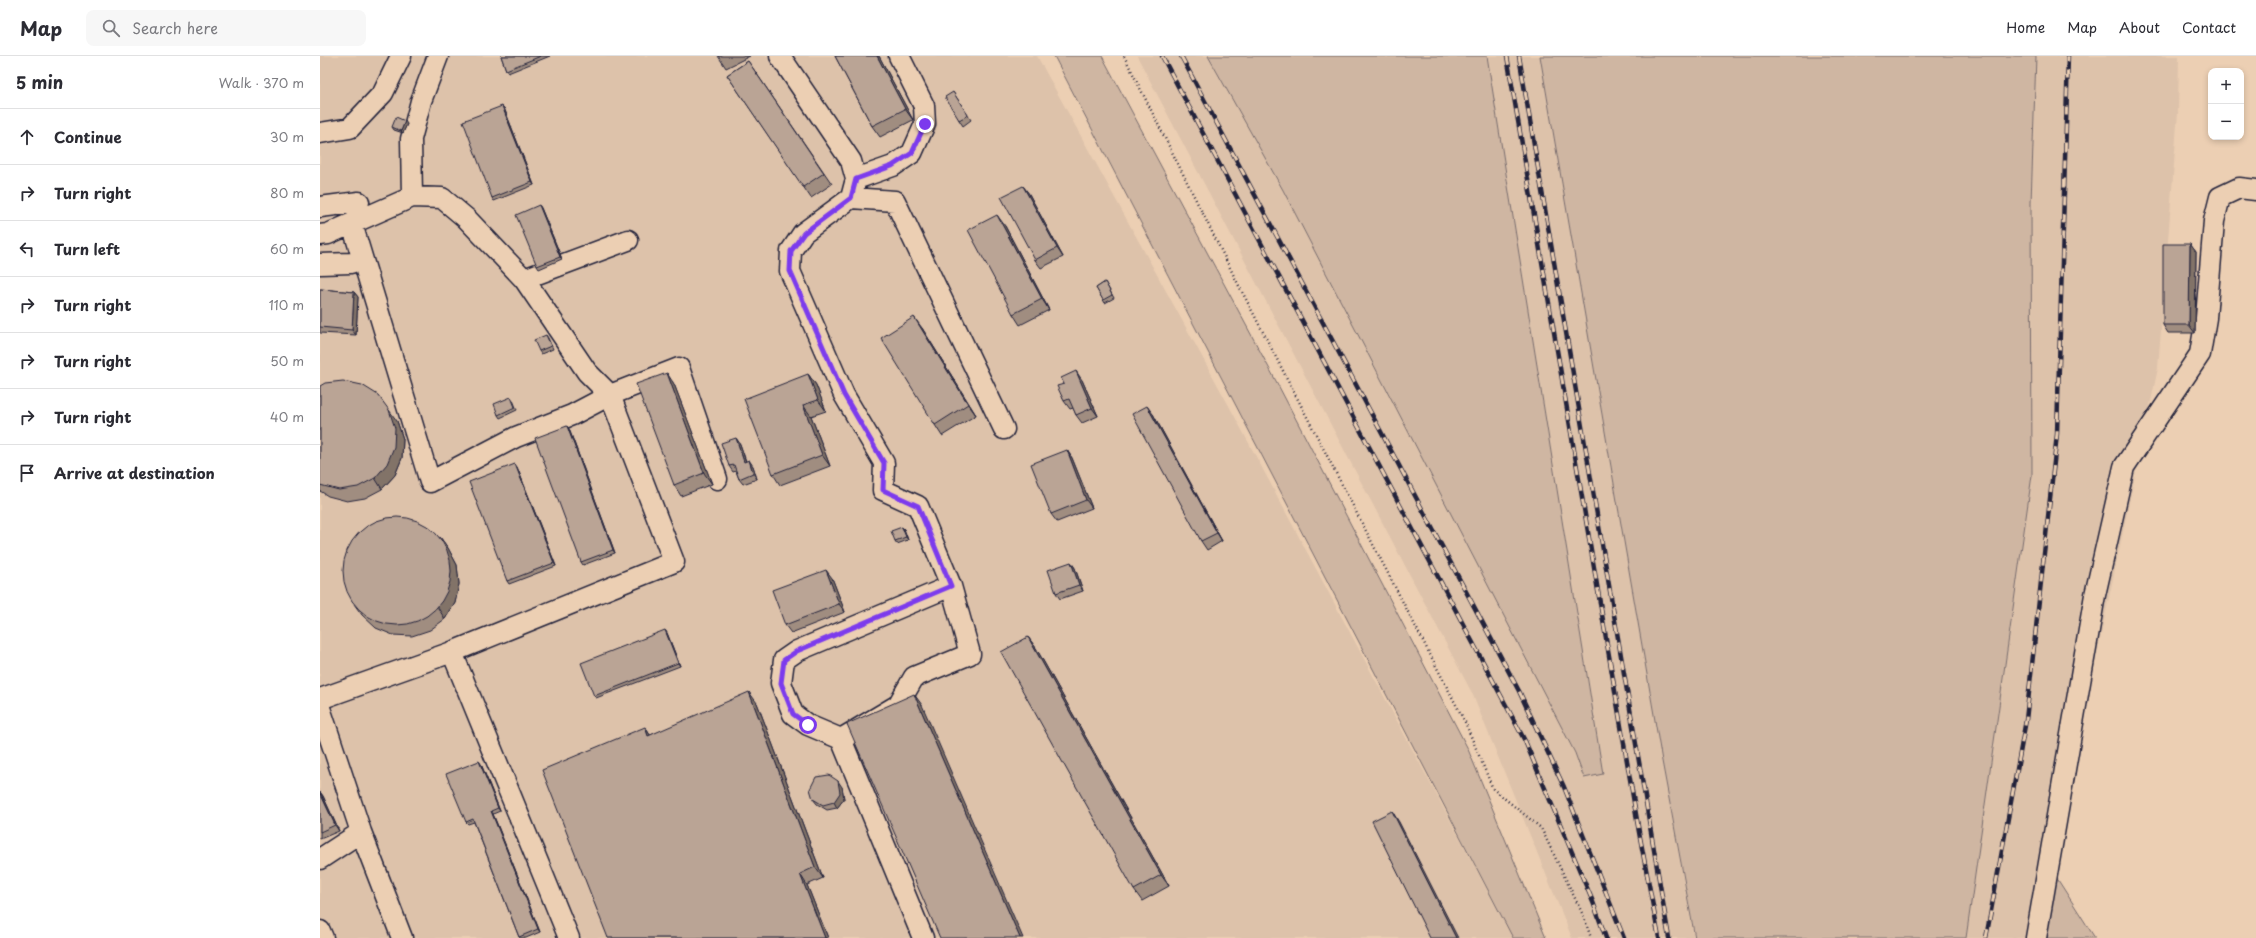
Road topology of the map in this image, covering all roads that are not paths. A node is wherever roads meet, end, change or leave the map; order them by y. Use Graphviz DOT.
graph roads {
  1 [pos="401,56"];
  2 [pos="438,56"];
  3 [pos="780,56"];
  4 [pos="898,56"];
  5 [pos="320,133"];
  6 [pos="853,188"];
  7 [pos="2256,190"];
  8 [pos="412,197"];
  9 [pos="359,202"];
  10 [pos="320,207"];
  11 [pos="352,224"];
  12 [pos="320,235"];
  13 [pos="628,240"];
  14 [pos="351,263"];
  15 [pos="320,264"];
  16 [pos="524,279"];
  17 [pos="610,394"];
  18 [pos="1004,429"];
  19 [pos="717,479"];
  20 [pos="951,586"];
  21 [pos="452,652"];
  22 [pos="320,699"];
  23 [pos="320,708"];
  24 [pos="841,739"];
  25 [pos="361,832"];
  26 [pos="320,860"];
  27 [pos="320,931"];
  28 [pos="323,938"];
  29 [pos="402,938"];
  30 [pos="569,938"];
  31 [pos="922,938"];
  32 [pos="2036,938"];
  1 -- 5 [label="lane"];
  2 -- 8 [label="lane"];
  3 -- 6 [label="lane"];
  4 -- 6 [label="lane"];
  6 -- 18 [label="lane"];
  6 -- 20 [label="lane"];
  7 -- 32 [label="lane"];
  8 -- 11 [label="lane"];
  8 -- 16 [label="lane"];
  9 -- 10 [label="lane"];
  11 -- 12 [label="lane"];
  11 -- 17 [label="lane"];
  13 -- 16 [label="lane"];
  14 -- 15 [label="lane"];
  16 -- 17 [label="lane"];
  17 -- 19 [label="lane"];
  17 -- 21 [label="lane"];
  20 -- 24 [label="lane"];
  20 -- 24 [label="lane"];
  21 -- 22 [label="lane"];
  21 -- 30 [label="lane"];
  23 -- 25 [label="lane"];
  24 -- 31 [label="lane"];
  25 -- 26 [label="lane"];
  25 -- 29 [label="lane"];
  27 -- 28 [label="lane"];
}
